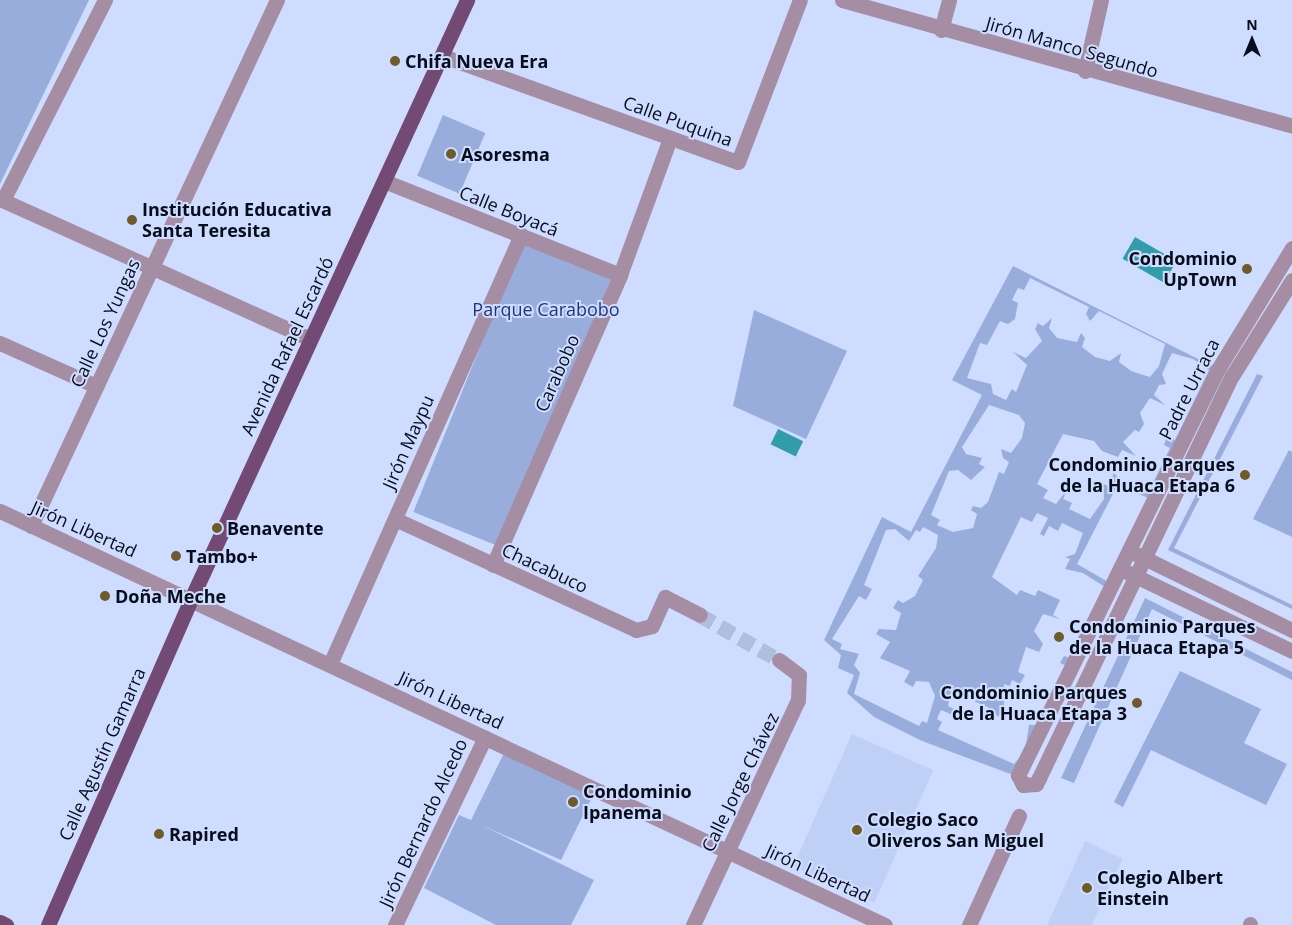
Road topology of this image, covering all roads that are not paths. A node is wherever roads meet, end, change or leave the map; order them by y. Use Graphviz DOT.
graph roads {
  1 [pos="105,0"];
  2 [pos="277,0"];
  3 [pos="467,0"];
  4 [pos="800,0"];
  5 [pos="842,0"];
  6 [pos="949,0"];
  7 [pos="1101,0"];
  8 [pos="941,30"];
  9 [pos="443,56"];
  10 [pos="1085,71"];
  11 [pos="1292,126"];
  12 [pos="670,138"];
  13 [pos="384,181"];
  14 [pos="1,200"];
  15 [pos="521,235"];
  16 [pos="1292,248"];
  17 [pos="152,268"];
  18 [pos="620,275"];
  19 [pos="1292,280"];
  20 [pos="310,339"];
  21 [pos="0,343"];
  22 [pos="96,386"];
  23 [pos="0,512"];
  24 [pos="395,519"];
  25 [pos="31,526"];
  26 [pos="1130,551"];
  27 [pos="1144,558"];
  28 [pos="494,565"];
  29 [pos="1122,569"];
  30 [pos="1136,576"];
  31 [pos="191,599"];
  32 [pos="700,615"];
  33 [pos="1292,630"];
  34 [pos="1292,651"];
  35 [pos="779,660"];
  36 [pos="330,664"];
  37 [pos="485,737"];
  38 [pos="1018,816"];
  39 [pos="727,851"];
  40 [pos="0,922"];
  41 [pos="6,925"];
  42 [pos="48,925"];
  43 [pos="395,925"];
  44 [pos="693,925"];
  45 [pos="885,925"];
  46 [pos="969,925"];
  1 -- 14 [label="street"];
  2 -- 17 [label="street, Calle Los Yungas"];
  3 -- 9 [label="main road, Avenida Rafael Escardó"];
  4 -- 12 [label="street, Calle Puquina"];
  5 -- 8 [label="street, Jirón Manco Segundo"];
  6 -- 8 [label="street"];
  7 -- 10 [label="street"];
  8 -- 10 [label="street, Jirón Manco Segundo"];
  9 -- 12 [label="street, Calle Puquina"];
  9 -- 13 [label="main road, Avenida Rafael Escardó"];
  10 -- 11 [label="street, Jirón Manco Segundo"];
  12 -- 18 [label="street, Carabobo"];
  13 -- 15 [label="street, Calle Boyacá"];
  13 -- 20 [label="main road, Avenida Rafael Escardó"];
  14 -- 17 [label="street"];
  15 -- 18 [label="street, Calle Boyacá"];
  15 -- 24 [label="street, Jirón Maypu"];
  16 -- 26 [label="street, Padre Urraca"];
  17 -- 20 [label="street"];
  17 -- 22 [label="street, Calle Los Yungas"];
  18 -- 28 [label="street, Carabobo"];
  19 -- 27 [label="street, Padre Urraca"];
  20 -- 31 [label="main road, Avenida Rafael Escardó"];
  21 -- 22 [label="street"];
  22 -- 25 [label="street, Calle Los Yungas"];
  23 -- 25 [label="street, Jirón Libertad"];
  24 -- 28 [label="street, Chacabuco"];
  24 -- 36 [label="street, Jirón Maypu"];
  25 -- 31 [label="street, Jirón Libertad"];
  26 -- 27 [label="street"];
  26 -- 29 [label="street, Padre Urraca"];
  27 -- 30 [label="street, Padre Urraca"];
  27 -- 33 [label="street"];
  28 -- 32 [label="street, Chacabuco"];
  29 -- 30 [label="street"];
  29 -- 30 [label="street, Padre Urraca"];
  30 -- 34 [label="street"];
  31 -- 36 [label="street, Jirón Libertad"];
  31 -- 42 [label="main road, Calle Agustín Gamarra"];
  35 -- 39 [label="street, Calle Jorge Chávez"];
  36 -- 37 [label="street, Jirón Libertad"];
  37 -- 39 [label="street, Jirón Libertad"];
  37 -- 43 [label="street, Jirón Bernardo Alcedo"];
  38 -- 46 [label="street"];
  39 -- 44 [label="street, Calle Jorge Chávez"];
  39 -- 45 [label="street, Jirón Libertad"];
  40 -- 41 [label="main road"];
}
